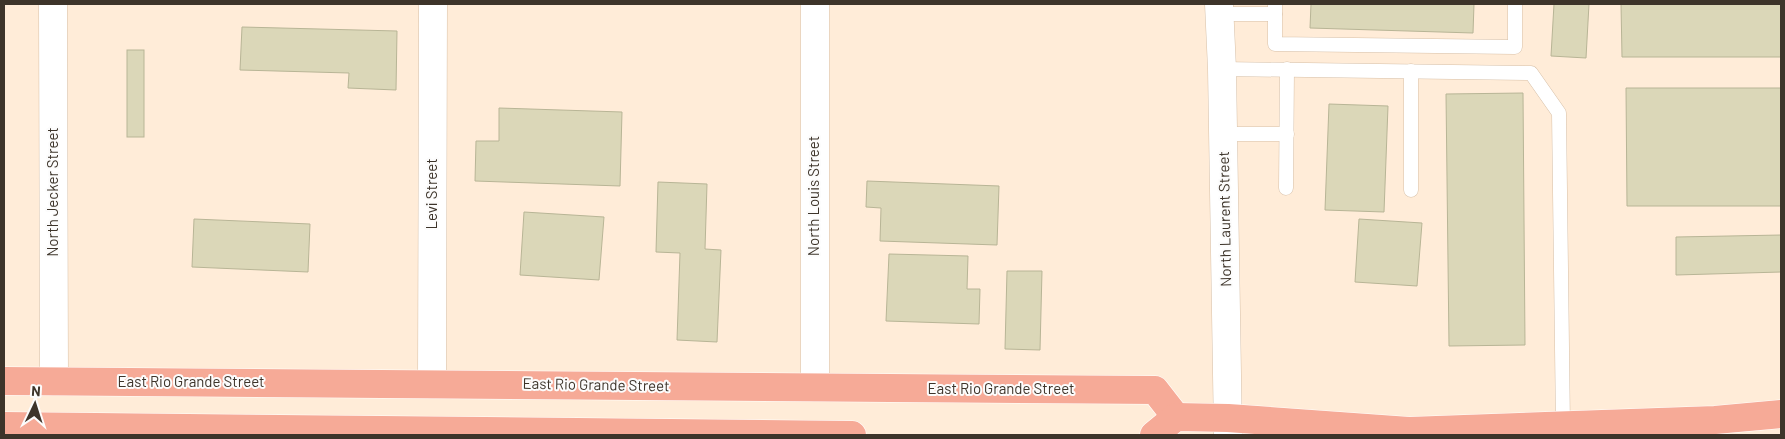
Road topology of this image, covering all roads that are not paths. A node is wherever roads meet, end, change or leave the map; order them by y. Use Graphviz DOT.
graph roads {
  1 [pos="53,4"];
  2 [pos="433,4"];
  3 [pos="815,4"];
  4 [pos="1515,4"];
  5 [pos="1220,9"];
  6 [pos="1275,9"];
  7 [pos="1222,69"];
  8 [pos="1287,69"];
  9 [pos="1411,71"];
  10 [pos="1224,134"];
  11 [pos="1287,134"];
  12 [pos="1286,188"];
  13 [pos="1411,190"];
  14 [pos="4,381"];
  15 [pos="54,381"];
  16 [pos="432,384"];
  17 [pos="815,387"];
  18 [pos="1781,414"];
  19 [pos="1176,417"];
  20 [pos="4,426"];
  21 [pos="1563,426"];
  22 [pos="1228,427"];
  23 [pos="58,431"];
  24 [pos="1485,432"];
  25 [pos="461,433"];
  26 [pos="852,435"];
  27 [pos="1154,435"];
  1 -- 15 [label="street, North Jecker Street"];
  2 -- 16 [label="street, Levi Street"];
  3 -- 17 [label="street, North Louis Street"];
  4 -- 6 [label="lane"];
  5 -- 6 [label="lane"];
  5 -- 7 [label="street, North Laurent Street"];
  7 -- 8 [label="lane"];
  7 -- 10 [label="street, North Laurent Street"];
  8 -- 9 [label="lane"];
  8 -- 11 [label="lane"];
  9 -- 13 [label="lane"];
  9 -- 21 [label="lane"];
  10 -- 11 [label="lane"];
  10 -- 22 [label="street, North Laurent Street"];
  11 -- 12 [label="lane"];
  14 -- 15 [label="main road, East Rio Grande Street"];
  15 -- 16 [label="main road, East Rio Grande Street"];
  16 -- 17 [label="main road, East Rio Grande Street"];
  17 -- 19 [label="main road, East Rio Grande Street"];
  18 -- 21 [label="main road"];
  19 -- 22 [label="main road"];
  19 -- 27 [label="main road"];
  20 -- 23 [label="main road"];
  21 -- 24 [label="main road"];
  22 -- 24 [label="main road"];
  23 -- 25 [label="main road"];
  25 -- 26 [label="main road"];
}
